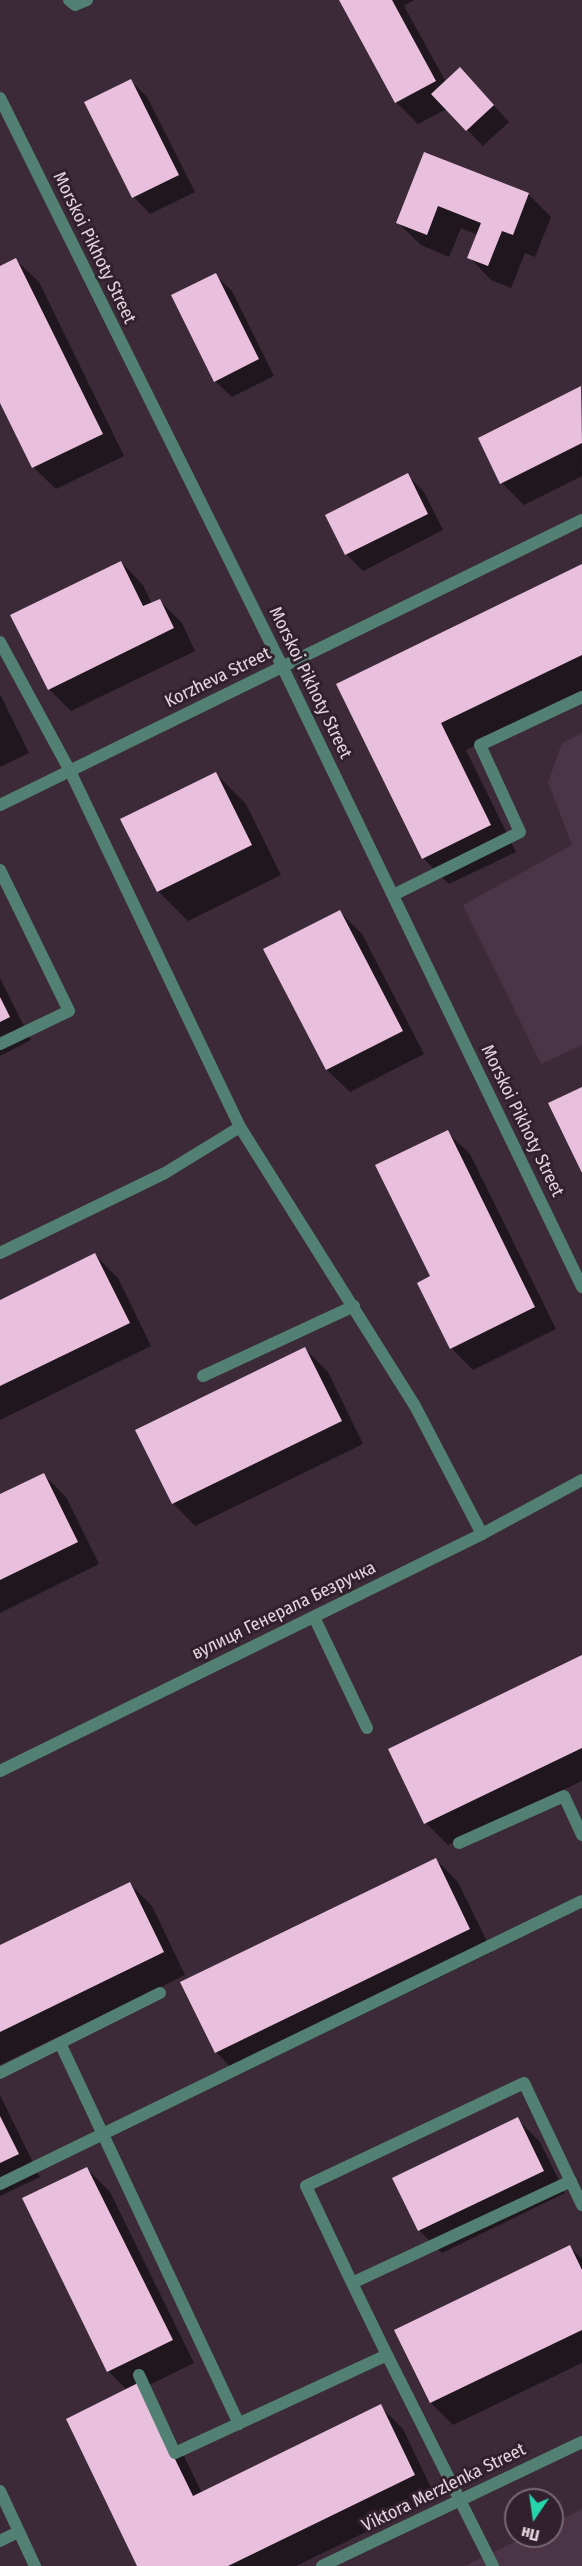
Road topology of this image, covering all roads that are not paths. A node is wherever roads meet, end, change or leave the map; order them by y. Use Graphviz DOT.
graph roads {
  1 [pos="69,0"];
  2 [pos="87,0"];
  3 [pos="0,98"];
  4 [pos="582,520"];
  5 [pos="0,642"];
  6 [pos="282,666"];
  7 [pos="582,697"];
  8 [pos="70,771"];
  9 [pos="0,806"];
  10 [pos="0,870"];
  11 [pos="393,895"];
  12 [pos="0,1044"];
  13 [pos="240,1126"];
  14 [pos="0,1253"];
  15 [pos="582,1287"];
  16 [pos="354,1306"];
  17 [pos="203,1376"];
  18 [pos="582,1480"];
  19 [pos="482,1534"];
  20 [pos="314,1617"];
  21 [pos="367,1728"];
  22 [pos="0,1771"];
  23 [pos="582,1835"];
  24 [pos="459,1843"];
  25 [pos="582,1901"];
  26 [pos="160,1993"];
  27 [pos="60,2043"];
  28 [pos="0,2073"];
  29 [pos="103,2135"];
  30 [pos="571,2181"];
  31 [pos="0,2184"];
  32 [pos="582,2205"];
  33 [pos="352,2283"];
  34 [pos="387,2355"];
  35 [pos="139,2375"];
  36 [pos="239,2424"];
  37 [pos="582,2442"];
  38 [pos="0,2491"];
  39 [pos="462,2500"];
  40 [pos="18,2532"];
  41 [pos="0,2541"];
  42 [pos="35,2566"];
  43 [pos="322,2566"];
  44 [pos="493,2566"];
  1 -- 2 [label="street"];
  3 -- 6 [label="street, Morskoi Pikhoty Street"];
  4 -- 6 [label="street, Korzheva Street"];
  5 -- 8 [label="street"];
  6 -- 8 [label="street, Korzheva Street"];
  6 -- 11 [label="street, Morskoi Pikhoty Street"];
  7 -- 11 [label="street"];
  8 -- 9 [label="street, Korzheva Street"];
  8 -- 13 [label="street"];
  10 -- 12 [label="street"];
  11 -- 15 [label="street, Morskoi Pikhoty Street"];
  13 -- 14 [label="street"];
  13 -- 16 [label="street"];
  16 -- 17 [label="street"];
  16 -- 19 [label="street"];
  18 -- 19 [label="street, вулиця Генерала Безручка"];
  19 -- 20 [label="street, вулиця Генерала Безручка"];
  20 -- 21 [label="street"];
  20 -- 22 [label="street, вулиця Генерала Безручка"];
  23 -- 24 [label="street"];
  25 -- 29 [label="street"];
  26 -- 27 [label="street"];
  27 -- 28 [label="street"];
  27 -- 29 [label="street"];
  29 -- 31 [label="street"];
  29 -- 36 [label="street"];
  30 -- 32 [label="street"];
  30 -- 33 [label="street"];
  30 -- 33 [label="street"];
  33 -- 34 [label="street"];
  34 -- 36 [label="street"];
  34 -- 39 [label="street"];
  35 -- 36 [label="street"];
  37 -- 39 [label="street, Viktora Merzlenka Street"];
  38 -- 40 [label="street"];
  39 -- 43 [label="street, Viktora Merzlenka Street"];
  39 -- 44 [label="street"];
  40 -- 41 [label="street"];
  40 -- 42 [label="street"];
}
